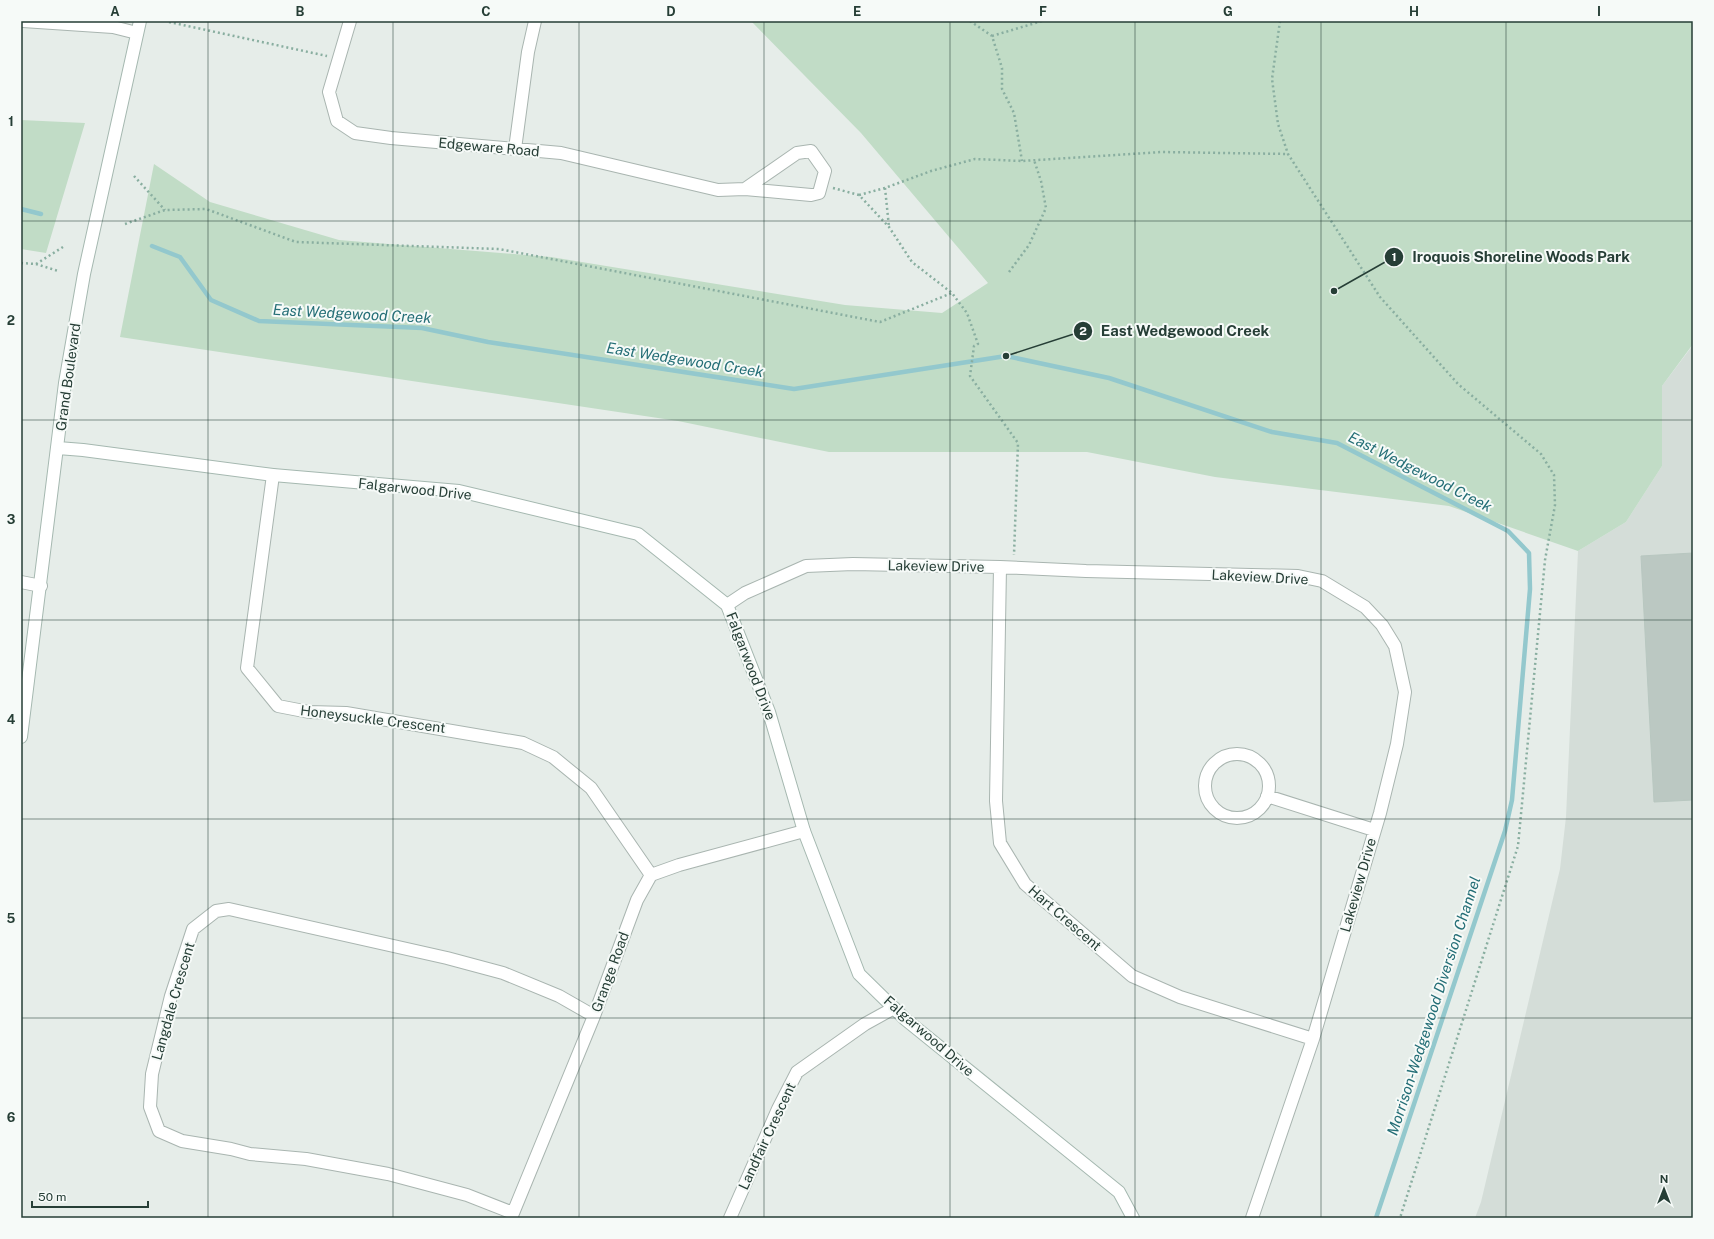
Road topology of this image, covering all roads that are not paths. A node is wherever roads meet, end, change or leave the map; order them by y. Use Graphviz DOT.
graph roads {
  1 [pos="23,21"];
  2 [pos="350,21"];
  3 [pos="535,21"];
  4 [pos="139,27"];
  5 [pos="515,149"];
  6 [pos="745,188"];
  7 [pos="58,448"];
  8 [pos="273,475"];
  9 [pos="1000,567"];
  10 [pos="21,582"];
  11 [pos="41,586"];
  12 [pos="728,605"];
  13 [pos="21,737"];
  14 [pos="1267,796"];
  15 [pos="1374,830"];
  16 [pos="804,831"];
  17 [pos="652,875"];
  18 [pos="894,1008"];
  19 [pos="594,1016"];
  20 [pos="1313,1039"];
  21 [pos="512,1215"];
  22 [pos="730,1218"];
  23 [pos="1133,1218"];
  24 [pos="1252,1218"];
  1 -- 4 [label="street"];
  2 -- 5 [label="street, Edgeware Road"];
  3 -- 5 [label="street"];
  4 -- 7 [label="street, Grand Boulevard"];
  5 -- 6 [label="street, Edgeware Road"];
  6 -- 6 [label="street, Edgeware Road"];
  7 -- 8 [label="street, Falgarwood Drive"];
  7 -- 11 [label="street, Grand Boulevard"];
  8 -- 12 [label="street, Falgarwood Drive"];
  8 -- 17 [label="street, Honeysuckle Crescent"];
  9 -- 12 [label="street, Lakeview Drive"];
  9 -- 15 [label="street, Lakeview Drive"];
  9 -- 20 [label="street, Hart Crescent"];
  10 -- 11 [label="street"];
  11 -- 13 [label="street, Grand Boulevard"];
  12 -- 16 [label="street, Falgarwood Drive"];
  14 -- 14 [label="street"];
  14 -- 15 [label="street"];
  15 -- 20 [label="street, Lakeview Drive"];
  16 -- 17 [label="street"];
  16 -- 18 [label="street, Falgarwood Drive"];
  17 -- 19 [label="street, Grange Road"];
  18 -- 22 [label="street, Landfair Crescent"];
  18 -- 23 [label="street, Falgarwood Drive"];
  19 -- 21 [label="street, Grange Road"];
  19 -- 21 [label="street, Langdale Crescent"];
  20 -- 24 [label="street, Lakeview Drive"];
}
